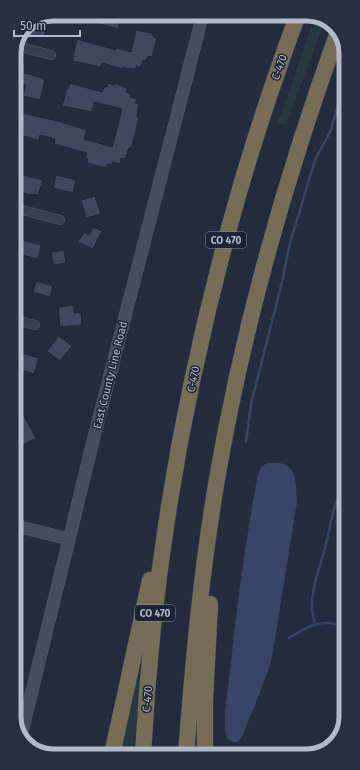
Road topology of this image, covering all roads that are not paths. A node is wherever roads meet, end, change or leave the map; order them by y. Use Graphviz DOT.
graph roads {
  1 [pos="201,21"];
  2 [pos="296,21"];
  3 [pos="336,39"];
  4 [pos="22,48"];
  5 [pos="51,56"];
  6 [pos="21,210"];
  7 [pos="60,220"];
  8 [pos="21,322"];
  9 [pos="35,325"];
  10 [pos="229,416"];
  11 [pos="175,472"];
  12 [pos="21,527"];
  13 [pos="69,539"];
  14 [pos="23,727"];
  15 [pos="113,749"];
  16 [pos="143,749"];
  17 [pos="186,749"];
  18 [pos="205,749"];
  1 -- 13 [label="main road, East County Line Road"];
  2 -- 11 [label="highway, C-470 / CO 470"];
  3 -- 10 [label="highway"];
  4 -- 5 [label="street"];
  6 -- 7 [label="street"];
  8 -- 9 [label="street"];
  10 -- 17 [label="highway"];
  10 -- 18 [label="highway"];
  11 -- 15 [label="highway"];
  11 -- 16 [label="highway, C-470 / CO 470"];
  12 -- 13 [label="main road"];
  13 -- 14 [label="main road, East County Line Road"];
}
